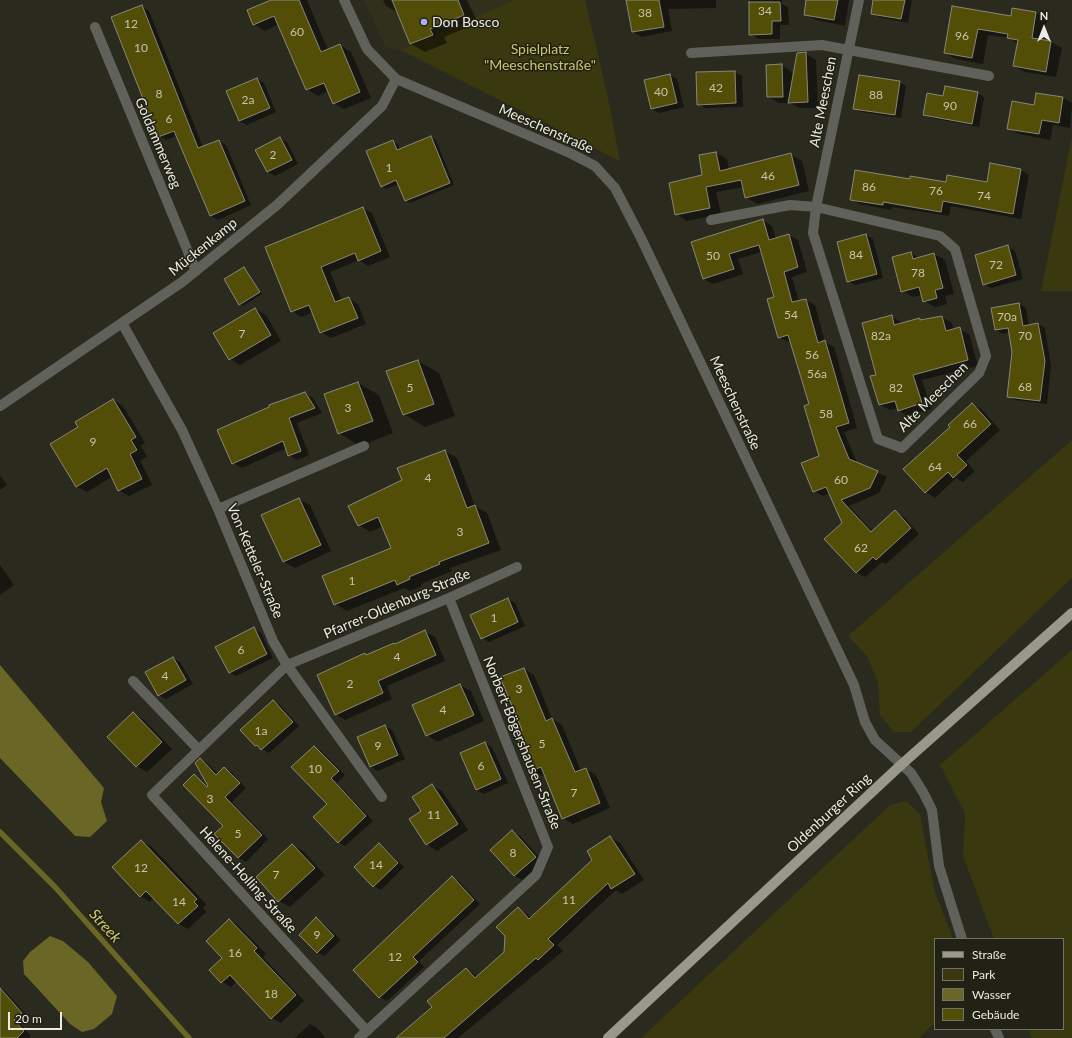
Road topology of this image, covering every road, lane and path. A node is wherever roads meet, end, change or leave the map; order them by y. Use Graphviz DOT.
graph roads {
  1 [pos="344,0"];
  2 [pos="859,0"];
  3 [pos="95,27"];
  4 [pos="848,48"];
  5 [pos="691,53"];
  6 [pos="989,76"];
  7 [pos="396,79"];
  8 [pos="816,207"];
  9 [pos="710,220"];
  10 [pos="196,271"];
  11 [pos="122,323"];
  12 [pos="0,406"];
  13 [pos="364,446"];
  14 [pos="218,509"];
  15 [pos="517,567"];
  16 [pos="449,598"];
  17 [pos="1072,613"];
  18 [pos="287,664"];
  19 [pos="133,681"];
  20 [pos="199,750"];
  21 [pos="902,764"];
  22 [pos="382,797"];
  23 [pos="962,938"];
  24 [pos="367,1031"];
  25 [pos="359,1038"];
  26 [pos="608,1038"];
  1 -- 7 [label="street, Meeschenstraße"];
  2 -- 4 [label="street, Alte Meeschen"];
  3 -- 10 [label="street, Goldammerweg"];
  4 -- 5 [label="street, Alte Meeschen"];
  4 -- 6 [label="street, Alte Meeschen"];
  4 -- 8 [label="street, Alte Meeschen"];
  7 -- 10 [label="street, Mückenkamp"];
  7 -- 21 [label="street, Meeschenstraße"];
  8 -- 8 [label="street, Alte Meeschen"];
  8 -- 9 [label="street"];
  10 -- 11 [label="street, Mückenkamp"];
  11 -- 12 [label="street, Mückenkamp"];
  11 -- 14 [label="street, Von-Ketteler-Straße"];
  13 -- 14 [label="street"];
  14 -- 18 [label="street, Von-Ketteler-Straße"];
  15 -- 16 [label="street, Pfarrer-Oldenburg-Straße"];
  16 -- 18 [label="street, Pfarrer-Oldenburg-Straße"];
  16 -- 24 [label="street, Norbert-Bögershausen-Straße"];
  17 -- 21 [label="main road, Oldenburger Ring"];
  18 -- 20 [label="street, Helene-Holling-Straße"];
  18 -- 22 [label="street, Von-Ketteler-Straße"];
  19 -- 20 [label="street"];
  20 -- 24 [label="street, Helene-Holling-Straße"];
  21 -- 23 [label="street, Meeschenstraße"];
  21 -- 26 [label="main road, Oldenburger Ring"];
  24 -- 25 [label="street, Norbert-Bögershausen-Straße"];
}
